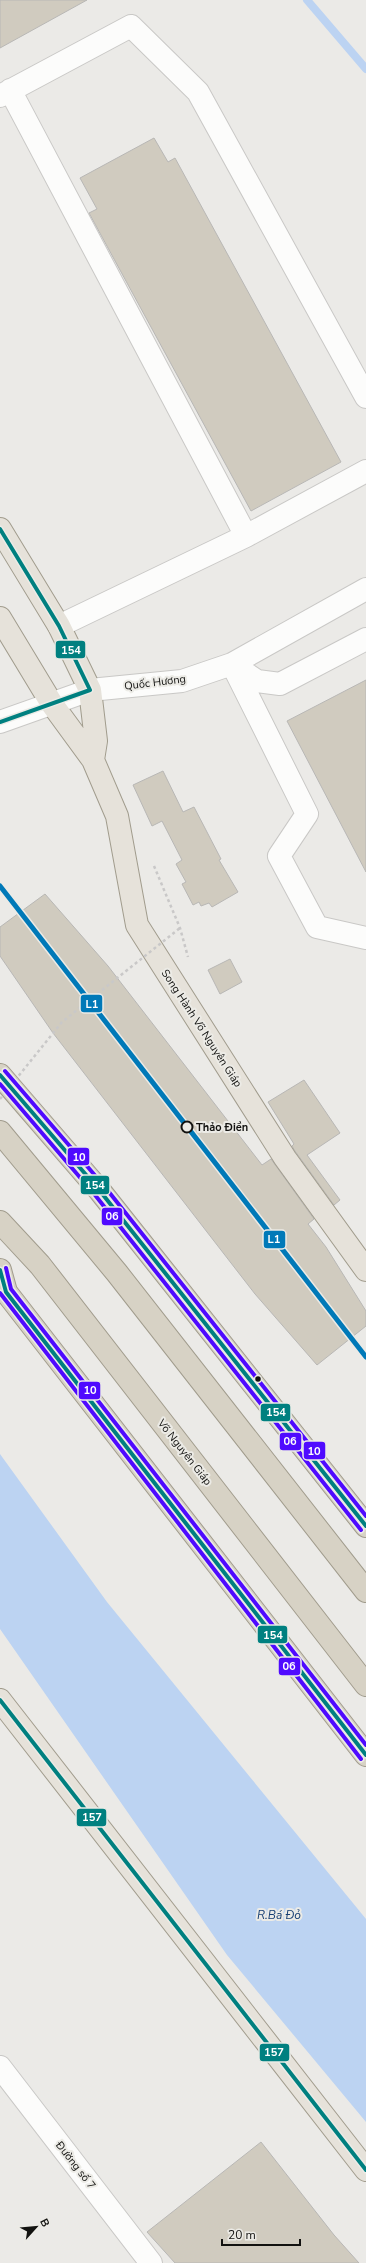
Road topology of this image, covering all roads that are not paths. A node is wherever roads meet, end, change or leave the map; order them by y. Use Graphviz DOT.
graph roads {
  1 [pos="5,93"];
  2 [pos="366,397"];
  3 [pos="366,471"];
  4 [pos="0,529"];
  5 [pos="246,536"];
  6 [pos="366,589"];
  7 [pos="0,618"];
  8 [pos="59,626"];
  9 [pos="366,639"];
  10 [pos="232,664"];
  11 [pos="90,690"];
  12 [pos="52,704"];
  13 [pos="0,722"];
  14 [pos="93,760"];
  15 [pos="366,938"];
  16 [pos="0,1075"];
  17 [pos="0,1132"];
  18 [pos="0,1222"];
  19 [pos="0,1270"];
  20 [pos="366,1270"];
  21 [pos="366,1526"];
  22 [pos="366,1591"];
  23 [pos="366,1685"];
  24 [pos="0,1700"];
  25 [pos="366,1755"];
  26 [pos="0,2067"];
  27 [pos="366,2170"];
  28 [pos="151,2263"];
  1 -- 2 [label="street"];
  1 -- 5 [label="street"];
  3 -- 5 [label="street"];
  4 -- 8 [label="main road"];
  5 -- 8 [label="street"];
  6 -- 10 [label="street, Quốc Hương"];
  7 -- 12 [label="main road, Song Hành Võ Nguyên Giáp"];
  8 -- 11 [label="main road"];
  9 -- 10 [label="street"];
  10 -- 11 [label="street, Quốc Hương"];
  10 -- 15 [label="street"];
  11 -- 12 [label="street, Quốc Hương"];
  11 -- 14 [label="main road"];
  12 -- 13 [label="street, Quốc Hương"];
  12 -- 14 [label="main road, Song Hành Võ Nguyên Giáp"];
  14 -- 20 [label="main road, Song Hành Võ Nguyên Giáp"];
  16 -- 21 [label="highway"];
  17 -- 22 [label="highway"];
  18 -- 23 [label="highway, Võ Nguyên Giáp"];
  19 -- 25 [label="highway"];
  24 -- 27 [label="main road"];
  26 -- 28 [label="street, Đường số 7"];
}
